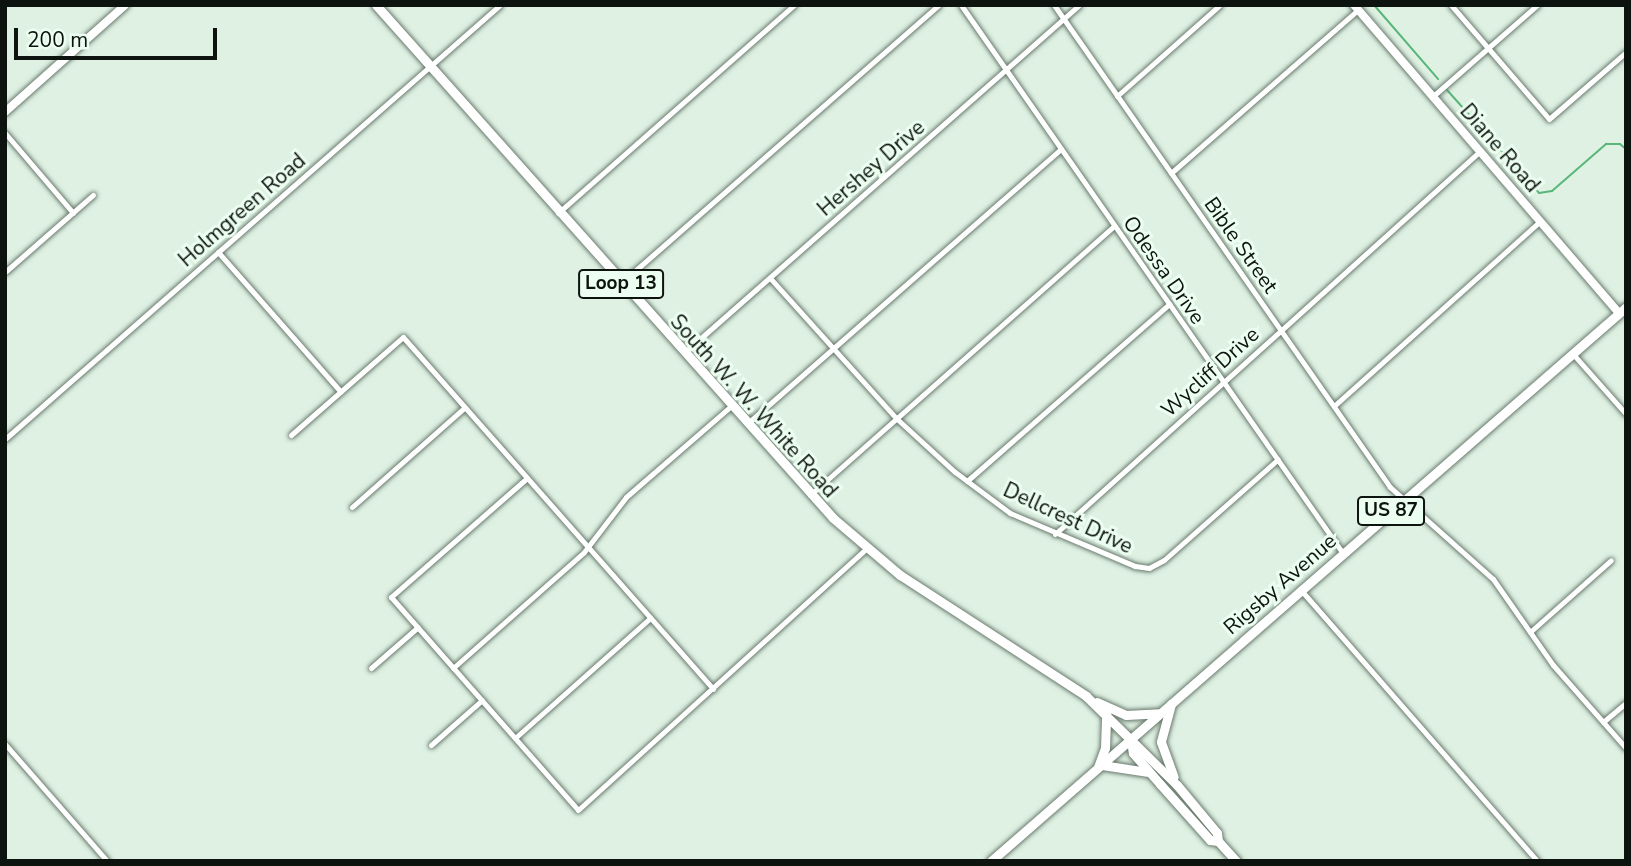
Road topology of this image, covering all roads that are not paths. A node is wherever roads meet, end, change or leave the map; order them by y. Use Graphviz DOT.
graph roads {
  1 [pos="125,5"];
  2 [pos="376,5"];
  3 [pos="500,5"];
  4 [pos="794,5"];
  5 [pos="938,5"];
  6 [pos="961,5"];
  7 [pos="1054,5"];
  8 [pos="1079,5"];
  9 [pos="1220,5"];
  10 [pos="1451,5"];
  11 [pos="1537,5"];
  12 [pos="1356,8"];
  13 [pos="1064,19"];
  14 [pos="1488,48"];
  15 [pos="1626,52"];
  16 [pos="430,67"];
  17 [pos="1006,70"];
  18 [pos="1117,96"];
  19 [pos="1432,97"];
  20 [pos="5,111"];
  21 [pos="5,133"];
  22 [pos="1060,149"];
  23 [pos="1480,151"];
  24 [pos="1171,173"];
  25 [pos="93,195"];
  26 [pos="73,212"];
  27 [pos="558,213"];
  28 [pos="1540,220"];
  29 [pos="1114,226"];
  30 [pos="218,252"];
  31 [pos="5,272"];
  32 [pos="770,278"];
  33 [pos="621,284"];
  34 [pos="1169,304"];
  35 [pos="1623,310"];
  36 [pos="1281,330"];
  37 [pos="833,348"];
  38 [pos="683,354"];
  39 [pos="1573,354"];
  40 [pos="1223,382"];
  41 [pos="341,392"];
  42 [pos="1334,406"];
  43 [pos="730,407"];
  44 [pos="464,408"];
  45 [pos="1626,414"];
  46 [pos="896,418"];
  47 [pos="746,425"];
  48 [pos="290,436"];
  49 [pos="5,439"];
  50 [pos="1278,459"];
  51 [pos="527,478"];
  52 [pos="967,481"];
  53 [pos="810,495"];
  54 [pos="1406,498"];
  55 [pos="352,507"];
  56 [pos="1055,534"];
  57 [pos="588,547"];
  58 [pos="866,548"];
  59 [pos="1342,552"];
  60 [pos="1611,560"];
  61 [pos="1300,589"];
  62 [pos="650,618"];
  63 [pos="418,627"];
  64 [pos="1530,632"];
  65 [pos="371,668"];
  66 [pos="453,668"];
  67 [pos="713,689"];
  68 [pos="482,700"];
  69 [pos="1091,700"];
  70 [pos="1626,703"];
  71 [pos="1171,704"];
  72 [pos="1162,713"];
  73 [pos="1106,714"];
  74 [pos="1603,722"];
  75 [pos="515,738"];
  76 [pos="1131,741"];
  77 [pos="5,744"];
  78 [pos="431,745"];
  79 [pos="1626,748"];
  80 [pos="1098,769"];
  81 [pos="1150,772"];
  82 [pos="1169,777"];
  83 [pos="1160,784"];
  84 [pos="1177,785"];
  85 [pos="1217,841"];
  86 [pos="107,861"];
  87 [pos="991,861"];
  88 [pos="1237,861"];
  89 [pos="1537,861"];
  1 -- 20 [label="street"];
  2 -- 16 [label="main road, South W. W. White Road / Loop 13"];
  3 -- 16 [label="street, Holmgreen Road"];
  4 -- 27 [label="street"];
  5 -- 33 [label="street"];
  6 -- 17 [label="street, Odessa Drive"];
  7 -- 13 [label="street, Bible Street"];
  8 -- 13 [label="street, Hershey Drive"];
  9 -- 18 [label="street"];
  10 -- 14 [label="street"];
  11 -- 14 [label="street"];
  12 -- 19 [label="street, Diane Road"];
  12 -- 24 [label="street"];
  13 -- 17 [label="street, Hershey Drive"];
  13 -- 18 [label="street, Bible Street"];
  14 -- 15 [label="street"];
  14 -- 19 [label="street"];
  16 -- 27 [label="main road, South W. W. White Road / Loop 13"];
  16 -- 30 [label="street, Holmgreen Road"];
  17 -- 22 [label="street, Odessa Drive"];
  17 -- 32 [label="street, Hershey Drive"];
  18 -- 24 [label="street, Bible Street"];
  19 -- 23 [label="street, Diane Road"];
  21 -- 26 [label="street"];
  22 -- 29 [label="street, Odessa Drive"];
  22 -- 37 [label="street"];
  23 -- 28 [label="street, Diane Road"];
  23 -- 36 [label="street, Wycliff Drive"];
  24 -- 36 [label="street, Bible Street"];
  25 -- 26 [label="street"];
  26 -- 31 [label="street"];
  27 -- 33 [label="main road, South W. W. White Road / Loop 13"];
  28 -- 35 [label="street, Diane Road"];
  28 -- 42 [label="street"];
  29 -- 34 [label="street, Odessa Drive"];
  29 -- 46 [label="street"];
  30 -- 41 [label="street"];
  30 -- 49 [label="street, Holmgreen Road"];
  32 -- 37 [label="street, Dellcrest Drive"];
  32 -- 38 [label="street, Hershey Drive"];
  33 -- 38 [label="main road, South W. W. White Road / Loop 13"];
  34 -- 40 [label="street, Odessa Drive"];
  34 -- 52 [label="street"];
  35 -- 39 [label="main road, Rigsby Avenue / US 87"];
  36 -- 40 [label="street, Wycliff Drive"];
  36 -- 42 [label="street, Bible Street"];
  37 -- 46 [label="street, Dellcrest Drive"];
  37 -- 47 [label="street"];
  38 -- 43 [label="main road, South W. W. White Road / Loop 13"];
  39 -- 45 [label="street"];
  39 -- 54 [label="main road, Rigsby Avenue / US 87"];
  40 -- 50 [label="street, Odessa Drive"];
  40 -- 56 [label="street, Wycliff Drive"];
  41 -- 44 [label="street"];
  41 -- 48 [label="street"];
  42 -- 54 [label="street, Bible Street"];
  43 -- 47 [label="main road, South W. W. White Road / Loop 13"];
  43 -- 57 [label="street"];
  44 -- 51 [label="street"];
  44 -- 55 [label="street"];
  46 -- 52 [label="street, Dellcrest Drive"];
  46 -- 53 [label="street"];
  47 -- 53 [label="main road, South W. W. White Road / Loop 13"];
  50 -- 56 [label="street, Dellcrest Drive"];
  50 -- 59 [label="street, Odessa Drive"];
  51 -- 57 [label="street"];
  51 -- 63 [label="street"];
  52 -- 56 [label="street, Dellcrest Drive"];
  53 -- 58 [label="main road, South W. W. White Road / Loop 13"];
  54 -- 59 [label="main road, Rigsby Avenue / US 87"];
  54 -- 64 [label="street, Bible Street"];
  57 -- 62 [label="street"];
  57 -- 66 [label="street"];
  58 -- 67 [label="street"];
  58 -- 69 [label="main road, South W. W. White Road / Loop 13"];
  59 -- 61 [label="main road, Rigsby Avenue / US 87"];
  60 -- 64 [label="street"];
  61 -- 71 [label="main road, Rigsby Avenue / US 87"];
  61 -- 89 [label="street"];
  62 -- 67 [label="street"];
  62 -- 75 [label="street"];
  63 -- 65 [label="street"];
  63 -- 66 [label="street"];
  64 -- 74 [label="street, Bible Street"];
  66 -- 68 [label="street"];
  67 -- 75 [label="street"];
  68 -- 75 [label="street"];
  68 -- 78 [label="street"];
  69 -- 72 [label="main road"];
  69 -- 73 [label="main road, South W. W. White Road / Loop 13"];
  70 -- 74 [label="street"];
  71 -- 72 [label="main road, Rigsby Avenue / US 87"];
  71 -- 84 [label="main road"];
  72 -- 76 [label="main road, Rigsby Avenue / US 87"];
  73 -- 76 [label="main road, South W. W. White Road / Loop 13"];
  73 -- 80 [label="main road"];
  74 -- 79 [label="street, Bible Street"];
  76 -- 80 [label="main road, Rigsby Avenue / US 87"];
  76 -- 81 [label="main road, South W. W. White Road / Loop 13"];
  76 -- 82 [label="main road, South W. W. White Road / Loop 13"];
  77 -- 86 [label="street"];
  80 -- 81 [label="main road"];
  80 -- 87 [label="main road, Rigsby Avenue / US 87"];
  81 -- 83 [label="main road, South W. W. White Road / Loop 13"];
  82 -- 83 [label="main road"];
  82 -- 84 [label="main road, South W. W. White Road / Loop 13"];
  83 -- 85 [label="main road, South W. W. White Road / Loop 13"];
  84 -- 85 [label="main road, South W. W. White Road / Loop 13"];
  85 -- 88 [label="main road, South W. W. White Road / Loop 13"];
}
